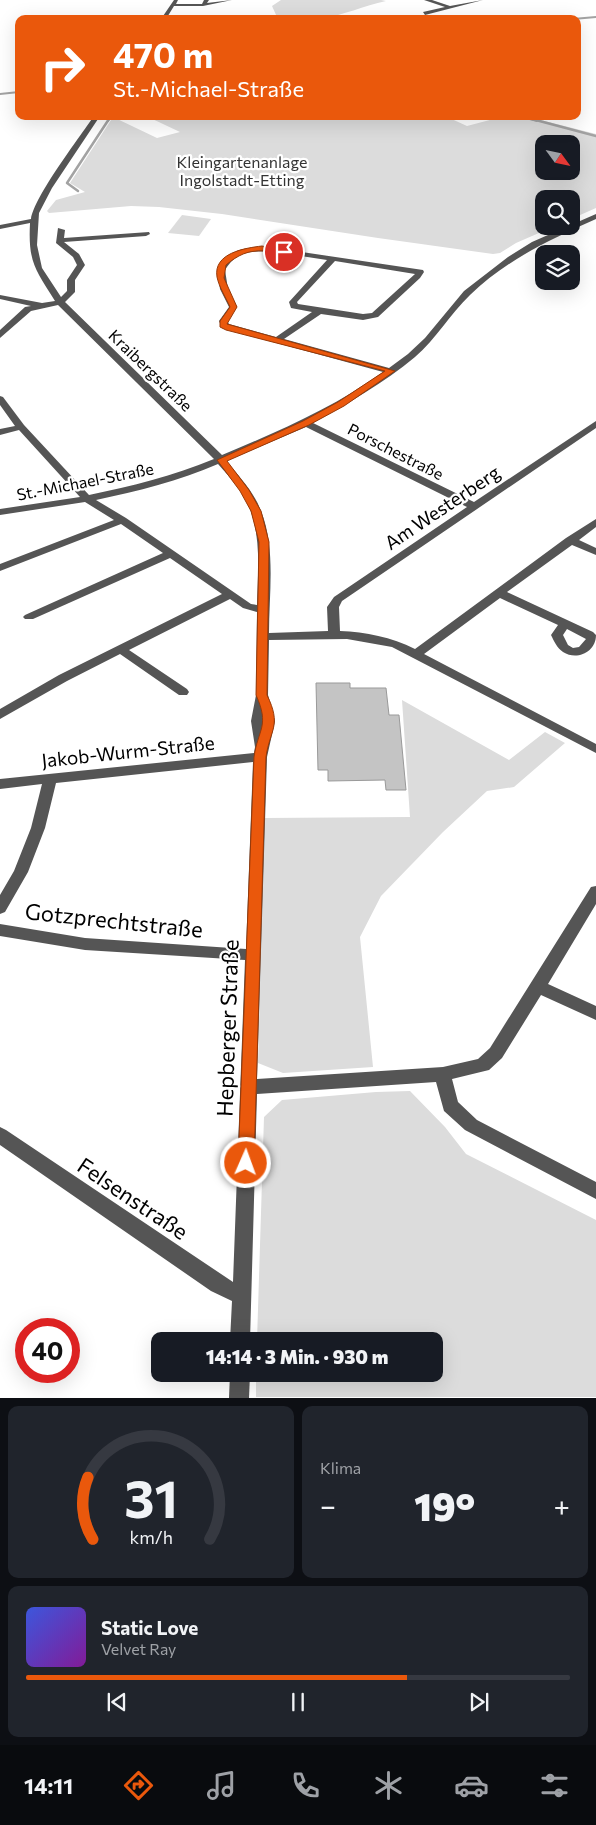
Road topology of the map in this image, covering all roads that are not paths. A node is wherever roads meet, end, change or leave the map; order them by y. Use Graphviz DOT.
graph roads {
  1 [pos="230,0"];
  2 [pos="426,0"];
  3 [pos="481,0"];
  4 [pos="174,2"];
  5 [pos="205,3"];
  6 [pos="450,7"];
  7 [pos="202,13"];
  8 [pos="425,13"];
  9 [pos="166,15"];
  10 [pos="95,120"];
  11 [pos="596,216"];
  12 [pos="34,220"];
  13 [pos="0,227"];
  14 [pos="61,230"];
  15 [pos="146,234"];
  16 [pos="61,240"];
  17 [pos="333,259"];
  18 [pos="0,297"];
  19 [pos="60,302"];
  20 [pos="39,305"];
  21 [pos="319,312"];
  22 [pos="0,335"];
  23 [pos="276,340"];
  24 [pos="391,371"];
  25 [pos="0,399"];
  26 [pos="306,423"];
  27 [pos="596,424"];
  28 [pos="21,427"];
  29 [pos="0,432"];
  30 [pos="221,460"];
  31 [pos="87,499"];
  32 [pos="473,506"];
  33 [pos="0,512"];
  34 [pos="122,520"];
  35 [pos="596,522"];
  36 [pos="570,540"];
  37 [pos="596,552"];
  38 [pos="171,554"];
  39 [pos="0,568"];
  40 [pos="499,593"];
  41 [pos="229,595"];
  42 [pos="264,610"];
  43 [pos="29,617"];
  44 [pos="565,624"];
  45 [pos="334,634"];
  46 [pos="263,637"];
  47 [pos="120,649"];
  48 [pos="417,653"];
  49 [pos="183,692"];
  50 [pos="0,715"];
  51 [pos="596,749"];
  52 [pos="261,752"];
  53 [pos="50,778"];
  54 [pos="0,784"];
  55 [pos="596,891"];
  56 [pos="0,908"];
  57 [pos="0,930"];
  58 [pos="254,955"];
  59 [pos="538,987"];
  60 [pos="596,1012"];
  61 [pos="443,1074"];
  62 [pos="248,1087"];
  63 [pos="0,1135"];
  64 [pos="596,1191"];
  65 [pos="241,1296"];
  66 [pos="240,1332"];
  67 [pos="240,1382"];
  68 [pos="239,1398"];
  1 -- 5 [label="street"];
  2 -- 6 [label="street"];
  3 -- 6 [label="street"];
  4 -- 5 [label="street"];
  4 -- 9 [label="street"];
  5 -- 7 [label="street"];
  6 -- 8 [label="street"];
  10 -- 12 [label="street, Kraibergstraße"];
  11 -- 24 [label="street, St.-Michael-Straße"];
  12 -- 13 [label="street"];
  12 -- 19 [label="street, Kraibergstraße"];
  14 -- 16 [label="street"];
  15 -- 16 [label="street"];
  16 -- 19 [label="street"];
  17 -- 21 [label="street"];
  17 -- 21 [label="street"];
  17 -- 23 [label="street"];
  18 -- 20 [label="street"];
  19 -- 20 [label="street"];
  19 -- 30 [label="street, Kraibergstraße"];
  20 -- 22 [label="street"];
  21 -- 23 [label="street"];
  23 -- 24 [label="street"];
  24 -- 26 [label="street, St.-Michael-Straße"];
  25 -- 28 [label="street"];
  26 -- 30 [label="street, St.-Michael-Straße"];
  26 -- 32 [label="street, Porschestraße"];
  27 -- 32 [label="street, Am Westerberg"];
  28 -- 29 [label="street"];
  28 -- 31 [label="street"];
  30 -- 31 [label="street, St.-Michael-Straße"];
  30 -- 42 [label="street, Hepberger Straße"];
  31 -- 33 [label="street, St.-Michael-Straße"];
  31 -- 34 [label="street"];
  32 -- 45 [label="street, Am Westerberg"];
  34 -- 38 [label="street"];
  34 -- 39 [label="street"];
  35 -- 36 [label="street"];
  36 -- 37 [label="street"];
  36 -- 40 [label="street"];
  38 -- 41 [label="street"];
  38 -- 43 [label="street"];
  40 -- 44 [label="street"];
  40 -- 48 [label="street"];
  41 -- 42 [label="street"];
  41 -- 47 [label="street"];
  42 -- 46 [label="street, Hepberger Straße"];
  45 -- 46 [label="street"];
  45 -- 48 [label="street"];
  46 -- 52 [label="street, Hepberger Straße"];
  47 -- 49 [label="street"];
  47 -- 50 [label="street"];
  48 -- 51 [label="street"];
  52 -- 53 [label="street, Jakob-Wurm-Straße"];
  52 -- 58 [label="street, Hepberger Straße"];
  53 -- 54 [label="street, Jakob-Wurm-Straße"];
  53 -- 56 [label="street"];
  55 -- 59 [label="street"];
  57 -- 58 [label="street, Gotzprechtstraße"];
  58 -- 62 [label="street, Hepberger Straße"];
  59 -- 60 [label="street"];
  59 -- 61 [label="street"];
  61 -- 62 [label="street"];
  61 -- 64 [label="street"];
  62 -- 65 [label="street, Hepberger Straße"];
  63 -- 65 [label="street, Felsenstraße"];
  65 -- 66 [label="street, Hepberger Straße"];
  67 -- 68 [label="street"];
}
